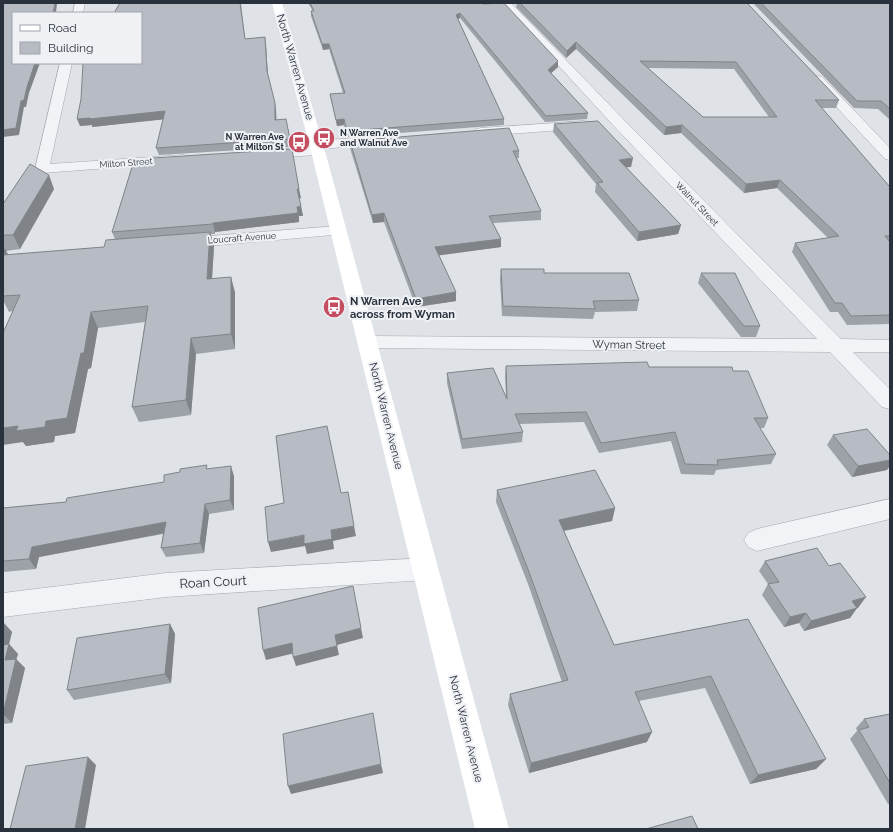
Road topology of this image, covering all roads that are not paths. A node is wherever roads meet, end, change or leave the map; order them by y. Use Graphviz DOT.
graph roads {
  1 [pos="276,3"];
  2 [pos="506,3"];
  3 [pos="66,64"];
  4 [pos="810,71"];
  5 [pos="618,122"];
  6 [pos="467,134"];
  7 [pos="396,139"];
  8 [pos="317,148"];
  9 [pos="247,155"];
  10 [pos="890,156"];
  11 [pos="200,158"];
  12 [pos="338,231"];
  13 [pos="167,244"];
  14 [pos="368,342"];
  15 [pos="836,346"];
  16 [pos="890,346"];
  17 [pos="890,402"];
  18 [pos="890,509"];
  19 [pos="757,540"];
  20 [pos="425,569"];
  21 [pos="3,605"];
  22 [pos="486,828"];
  1 -- 8 [label="street, North Warren Avenue"];
  2 -- 5 [label="street, Walnut Street"];
  3 -- 11 [label="street, Milton Street"];
  4 -- 10 [label="street"];
  5 -- 6 [label="street"];
  5 -- 15 [label="street, Walnut Street"];
  7 -- 8 [label="street"];
  8 -- 9 [label="street"];
  8 -- 12 [label="street, North Warren Avenue"];
  12 -- 13 [label="street, Loucraft Avenue"];
  12 -- 14 [label="street, North Warren Avenue"];
  14 -- 15 [label="street, Wyman Street"];
  14 -- 20 [label="street, North Warren Avenue"];
  15 -- 16 [label="street, Wyman Street"];
  15 -- 17 [label="street, Walnut Street"];
  18 -- 19 [label="street"];
  20 -- 21 [label="street, Roan Court"];
  20 -- 22 [label="street, North Warren Avenue"];
}
